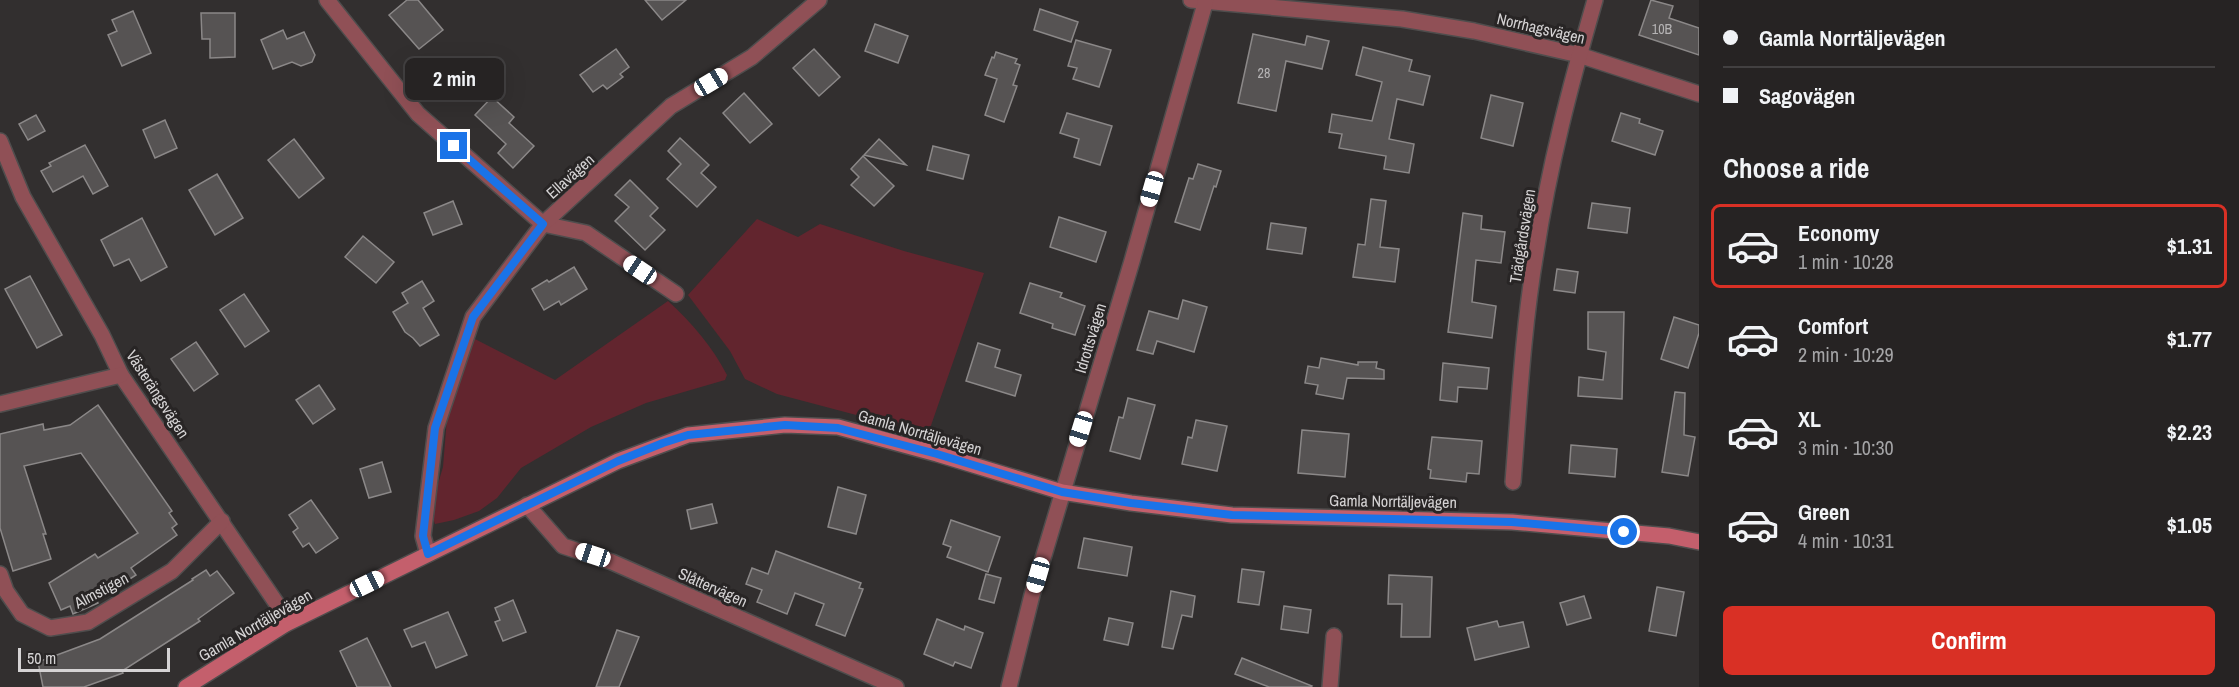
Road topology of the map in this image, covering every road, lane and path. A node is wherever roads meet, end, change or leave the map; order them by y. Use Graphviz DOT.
graph roads {
  1 [pos="327,0"];
  2 [pos="819,0"];
  3 [pos="1595,0"];
  4 [pos="1201,1"];
  5 [pos="1579,55"];
  6 [pos="1699,94"];
  7 [pos="0,141"];
  8 [pos="543,224"];
  9 [pos="676,294"];
  10 [pos="121,375"];
  11 [pos="0,404"];
  12 [pos="1513,482"];
  13 [pos="1062,492"];
  14 [pos="527,505"];
  15 [pos="222,521"];
  16 [pos="1699,542"];
  17 [pos="428,554"];
  18 [pos="0,574"];
  19 [pos="286,624"];
  20 [pos="1334,636"];
  21 [pos="186,687"];
  22 [pos="896,687"];
  23 [pos="1009,687"];
  24 [pos="1330,687"];
  1 -- 8 [label="street"];
  2 -- 8 [label="street, Ellavägen"];
  3 -- 5 [label="street, Trädgårdsvägen"];
  4 -- 5 [label="street, Norrhagsvägen"];
  4 -- 13 [label="street, Idrottsvägen"];
  5 -- 6 [label="street, Norrhagsvägen"];
  5 -- 12 [label="street, Trädgårdsvägen"];
  7 -- 10 [label="street, Västerängsvägen"];
  8 -- 9 [label="street"];
  8 -- 17 [label="street, Ellavägen"];
  10 -- 11 [label="street"];
  10 -- 15 [label="street, Västerängsvägen"];
  13 -- 14 [label="street, Gamla Norrtäljevägen"];
  13 -- 16 [label="street, Gamla Norrtäljevägen"];
  13 -- 23 [label="street, Idrottsvägen"];
  14 -- 17 [label="street, Gamla Norrtäljevägen"];
  14 -- 22 [label="street, Slåttervägen"];
  15 -- 18 [label="street, Almstigen"];
  15 -- 19 [label="street, Västerängsvägen"];
  17 -- 19 [label="street, Gamla Norrtäljevägen"];
  19 -- 21 [label="street, Gamla Norrtäljevägen"];
  20 -- 24 [label="street"];
}
